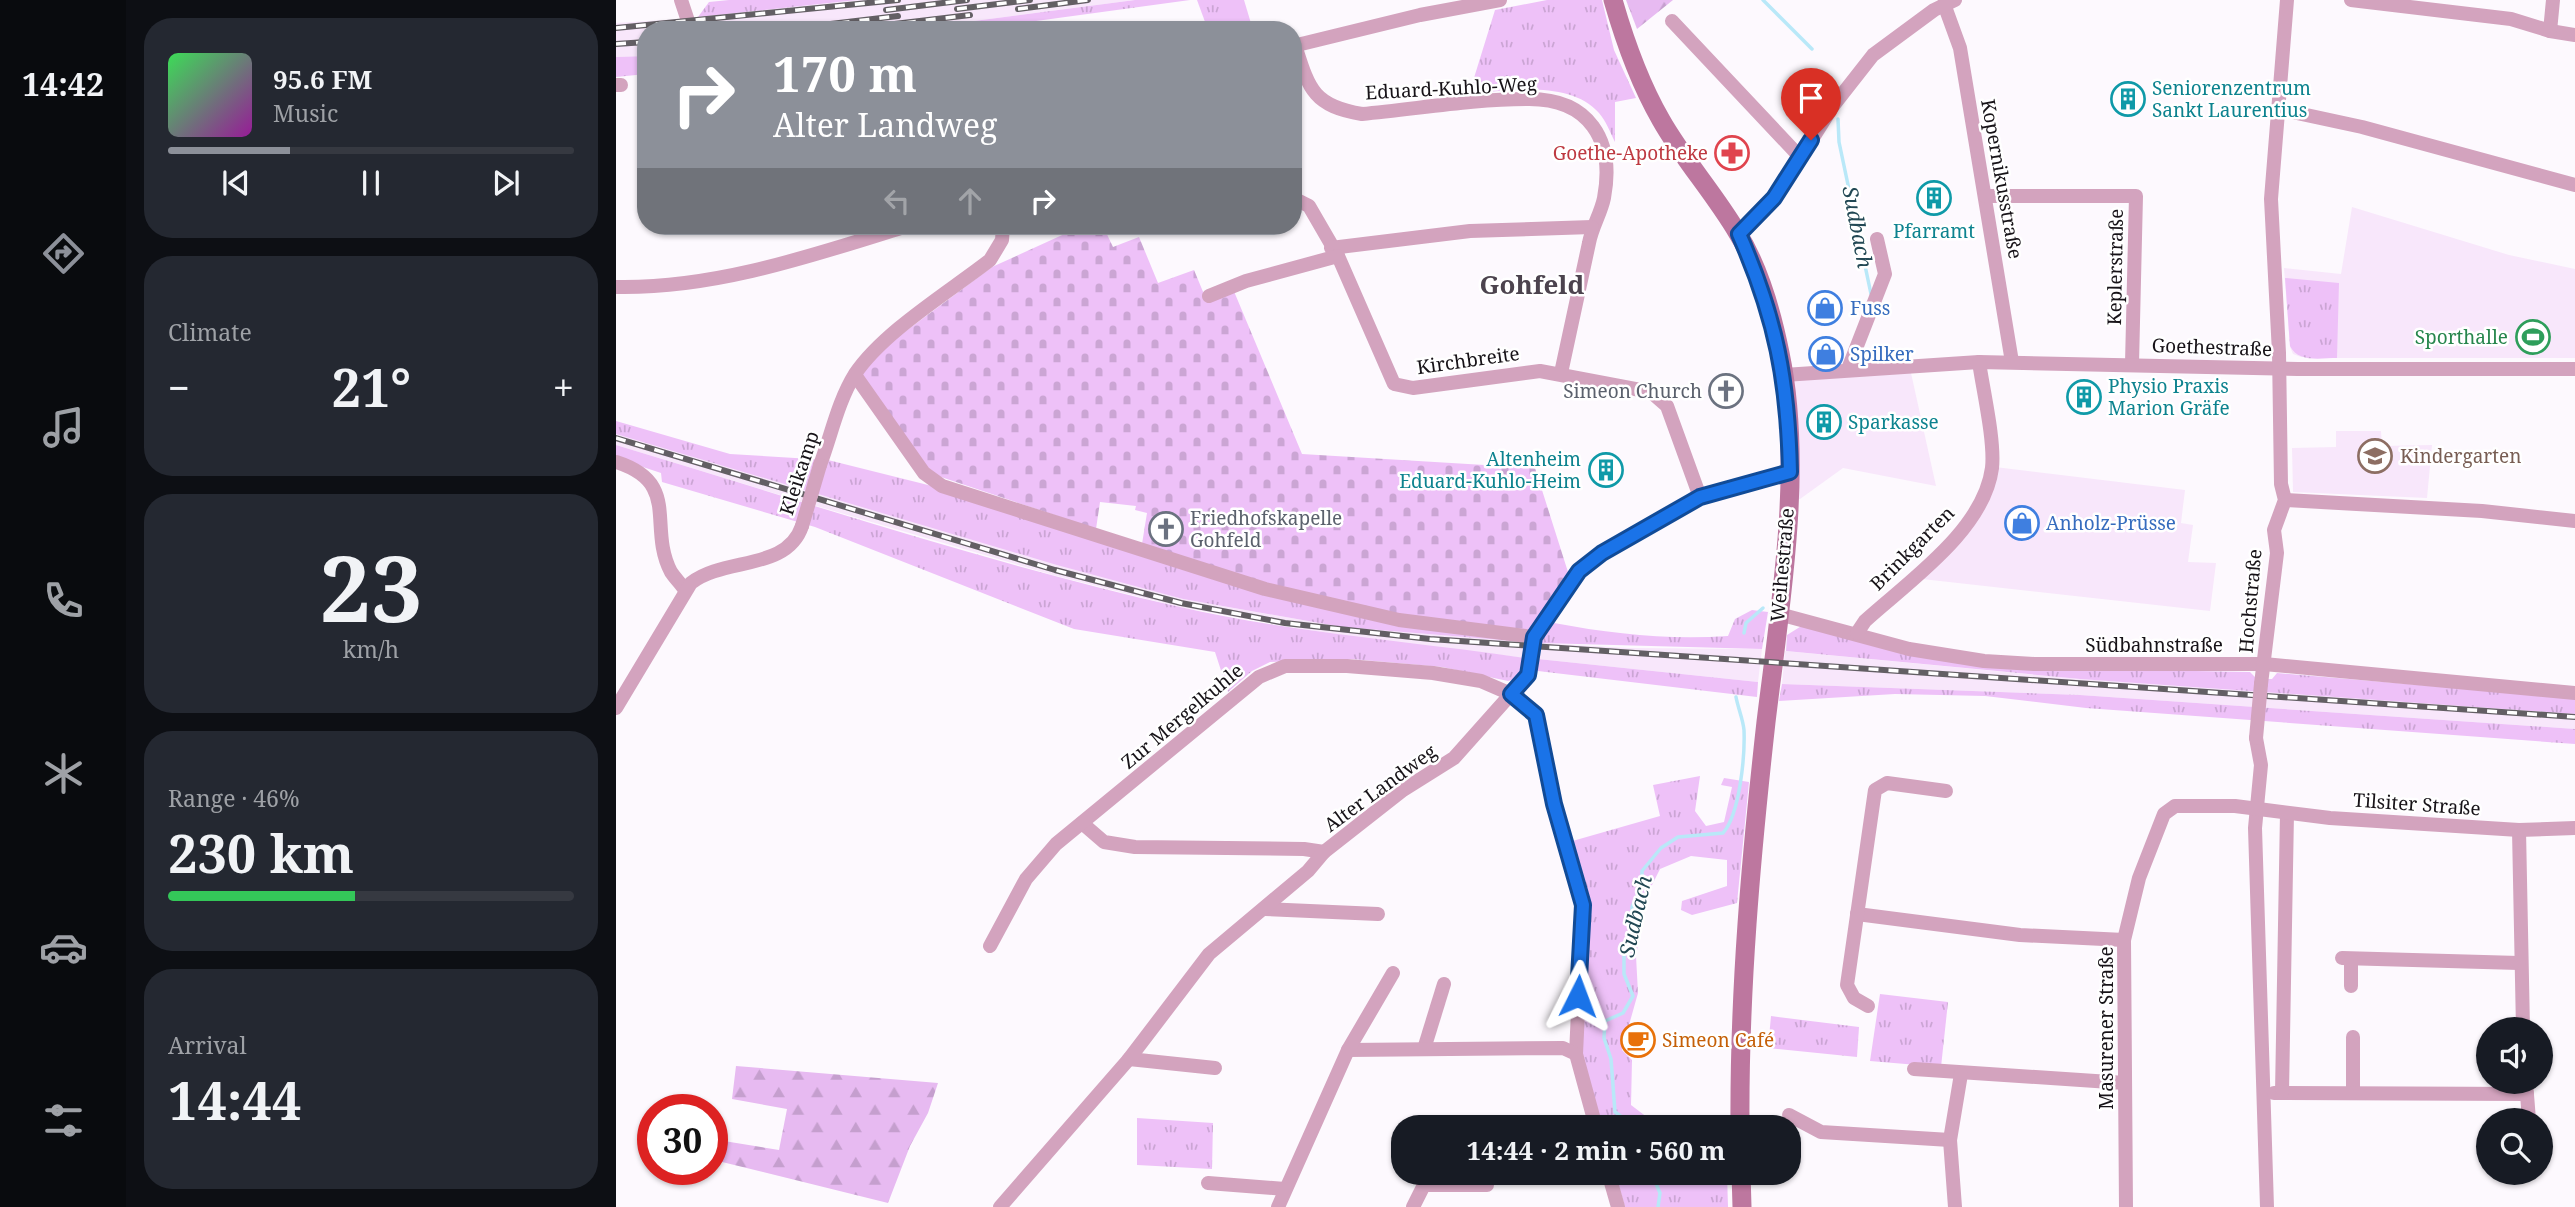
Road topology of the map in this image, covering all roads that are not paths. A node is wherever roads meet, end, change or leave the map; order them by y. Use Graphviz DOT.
graph roads {
  1 [pos="681,0"];
  2 [pos="1500,0"];
  3 [pos="1613,0"];
  4 [pos="2287,0"];
  5 [pos="2351,0"];
  6 [pos="2553,0"];
  7 [pos="2377,1"];
  8 [pos="1949,2"];
  9 [pos="688,21"];
  10 [pos="1672,21"];
  11 [pos="2550,31"];
  12 [pos="2575,35"];
  13 [pos="1302,44"];
  14 [pos="1302,69"];
  15 [pos="2278,109"];
  16 [pos="1800,157"];
  17 [pos="2575,185"];
  18 [pos="1985,197"];
  19 [pos="1302,202"];
  20 [pos="1592,227"];
  21 [pos="1739,234"];
  22 [pos="879,235"];
  23 [pos="1002,235"];
  24 [pos="1877,239"];
  25 [pos="1335,252"];
  26 [pos="616,287"];
  27 [pos="1209,296"];
  28 [pos="1979,362"];
  29 [pos="2012,362"];
  30 [pos="2132,364"];
  31 [pos="2280,368"];
  32 [pos="1848,369"];
  33 [pos="2575,369"];
  34 [pos="1561,373"];
  35 [pos="855,375"];
  36 [pos="1784,375"];
  37 [pos="616,462"];
  38 [pos="1790,472"];
  39 [pos="1700,497"];
  40 [pos="2285,500"];
  41 [pos="2575,521"];
  42 [pos="685,590"];
  43 [pos="1779,614"];
  44 [pos="1857,633"];
  45 [pos="1534,637"];
  46 [pos="2263,664"];
  47 [pos="1511,694"];
  48 [pos="2575,694"];
  49 [pos="616,708"];
  50 [pos="1947,791"];
  51 [pos="2258,807"];
  52 [pos="2287,813"];
  53 [pos="2164,814"];
  54 [pos="1082,823"];
  55 [pos="2575,828"];
  56 [pos="2519,830"];
  57 [pos="1324,852"];
  58 [pos="1265,909"];
  59 [pos="1378,914"];
  60 [pos="1857,914"];
  61 [pos="2123,940"];
  62 [pos="990,946"];
  63 [pos="2519,963"];
  64 [pos="1393,973"];
  65 [pos="1444,984"];
  66 [pos="2351,986"];
  67 [pos="1868,1006"];
  68 [pos="2522,1017"];
  69 [pos="2353,1037"];
  70 [pos="1424,1049"];
  71 [pos="1348,1050"];
  72 [pos="1576,1054"];
  73 [pos="1129,1059"];
  74 [pos="1215,1068"];
  75 [pos="1914,1069"];
  76 [pos="1961,1074"];
  77 [pos="2125,1083"];
  78 [pos="2476,1089"];
  79 [pos="2266,1093"];
  80 [pos="2282,1093"];
  81 [pos="2353,1093"];
  82 [pos="1593,1115"];
  83 [pos="1740,1115"];
  84 [pos="1801,1121"];
  85 [pos="1950,1140"];
  86 [pos="1208,1183"];
  87 [pos="1424,1185"];
  88 [pos="1612,1185"];
  89 [pos="1741,1185"];
  90 [pos="1285,1189"];
  91 [pos="1000,1207"];
  92 [pos="1278,1207"];
  93 [pos="1413,1207"];
  94 [pos="1618,1207"];
  95 [pos="1742,1207"];
  96 [pos="1955,1207"];
  97 [pos="2126,1207"];
  98 [pos="2267,1207"];
  1 -- 9 [label="street"];
  2 -- 13 [label="street"];
  3 -- 21 [label="main road, Weihestraße"];
  4 -- 15 [label="street, Hochstraße"];
  5 -- 7 [label="street"];
  6 -- 11 [label="street"];
  7 -- 11 [label="street"];
  8 -- 16 [label="street"];
  8 -- 18 [label="street, Kopernikusstraße"];
  10 -- 16 [label="street"];
  11 -- 12 [label="street"];
  14 -- 20 [label="street, Eduard-Kuhlo-Weg"];
  15 -- 17 [label="street"];
  15 -- 31 [label="street, Hochstraße"];
  16 -- 21 [label="street"];
  18 -- 29 [label="street, Kopernikusstraße"];
  18 -- 30 [label="street, Keplerstraße"];
  19 -- 25 [label="street, Kirchbreite"];
  20 -- 25 [label="street"];
  20 -- 34 [label="street, Eduard-Kuhlo-Weg"];
  21 -- 36 [label="main road, Weihestraße"];
  22 -- 26 [label="street"];
  23 -- 35 [label="street, Kleikamp"];
  24 -- 32 [label="street"];
  25 -- 27 [label="street"];
  25 -- 34 [label="street, Kirchbreite"];
  28 -- 29 [label="street, Goethestraße"];
  28 -- 32 [label="street, Goethestraße"];
  28 -- 44 [label="street, Brinkgarten"];
  29 -- 30 [label="street, Goethestraße"];
  30 -- 31 [label="street, Goethestraße"];
  31 -- 33 [label="street, Goethestraße"];
  31 -- 40 [label="street, Hochstraße"];
  32 -- 36 [label="street, Goethestraße"];
  34 -- 39 [label="street, Kirchbreite"];
  35 -- 42 [label="street, Kleikamp, bridge"];
  35 -- 45 [label="street"];
  36 -- 38 [label="main road, Weihestraße"];
  37 -- 42 [label="street"];
  38 -- 39 [label="street, Alter Landweg"];
  38 -- 43 [label="main road, Weihestraße"];
  39 -- 45 [label="street, Alter Landweg"];
  40 -- 41 [label="street"];
  40 -- 46 [label="street, Hochstraße"];
  42 -- 49 [label="street, Kleikamp"];
  43 -- 44 [label="street, Südbahnstraße"];
  43 -- 83 [label="main road, Weihestraße"];
  44 -- 46 [label="street, Südbahnstraße"];
  45 -- 47 [label="street, Alter Landweg"];
  46 -- 48 [label="street, Südbahnstraße"];
  46 -- 51 [label="street, Hochstraße, bridge"];
  47 -- 54 [label="street, Zur Mergelkuhle"];
  47 -- 57 [label="street, Alter Landweg"];
  47 -- 72 [label="street, Zur Mergelkuhle"];
  50 -- 60 [label="street"];
  51 -- 52 [label="street, Tilsiter Straße"];
  51 -- 53 [label="street, Tilsiter Straße"];
  51 -- 79 [label="street, Hochstraße"];
  52 -- 56 [label="street, Tilsiter Straße"];
  52 -- 80 [label="street"];
  53 -- 61 [label="street, Masurener Straße"];
  54 -- 57 [label="street"];
  54 -- 62 [label="street, Zur Mergelkuhle"];
  55 -- 56 [label="street, Tilsiter Straße"];
  56 -- 63 [label="street"];
  57 -- 58 [label="street, Alter Landweg"];
  58 -- 59 [label="street"];
  58 -- 73 [label="street, Alter Landweg"];
  60 -- 61 [label="street"];
  60 -- 67 [label="street"];
  61 -- 77 [label="street, Masurener Straße"];
  63 -- 66 [label="street"];
  63 -- 68 [label="street"];
  64 -- 71 [label="street"];
  65 -- 70 [label="street"];
  69 -- 81 [label="street"];
  70 -- 71 [label="street"];
  70 -- 72 [label="street"];
  71 -- 90 [label="street"];
  72 -- 82 [label="street, Zur Mergelkuhle"];
  73 -- 74 [label="street"];
  73 -- 91 [label="street, Alter Landweg"];
  75 -- 76 [label="street"];
  76 -- 77 [label="street"];
  76 -- 85 [label="street"];
  77 -- 97 [label="street, Masurener Straße"];
  78 -- 81 [label="street"];
  79 -- 80 [label="street"];
  79 -- 98 [label="street, Hochstraße"];
  80 -- 81 [label="street"];
  84 -- 85 [label="street"];
  85 -- 96 [label="street"];
  86 -- 90 [label="street"];
  87 -- 93 [label="street"];
  88 -- 94 [label="street"];
  89 -- 95 [label="main road"];
  90 -- 92 [label="street"];
}
